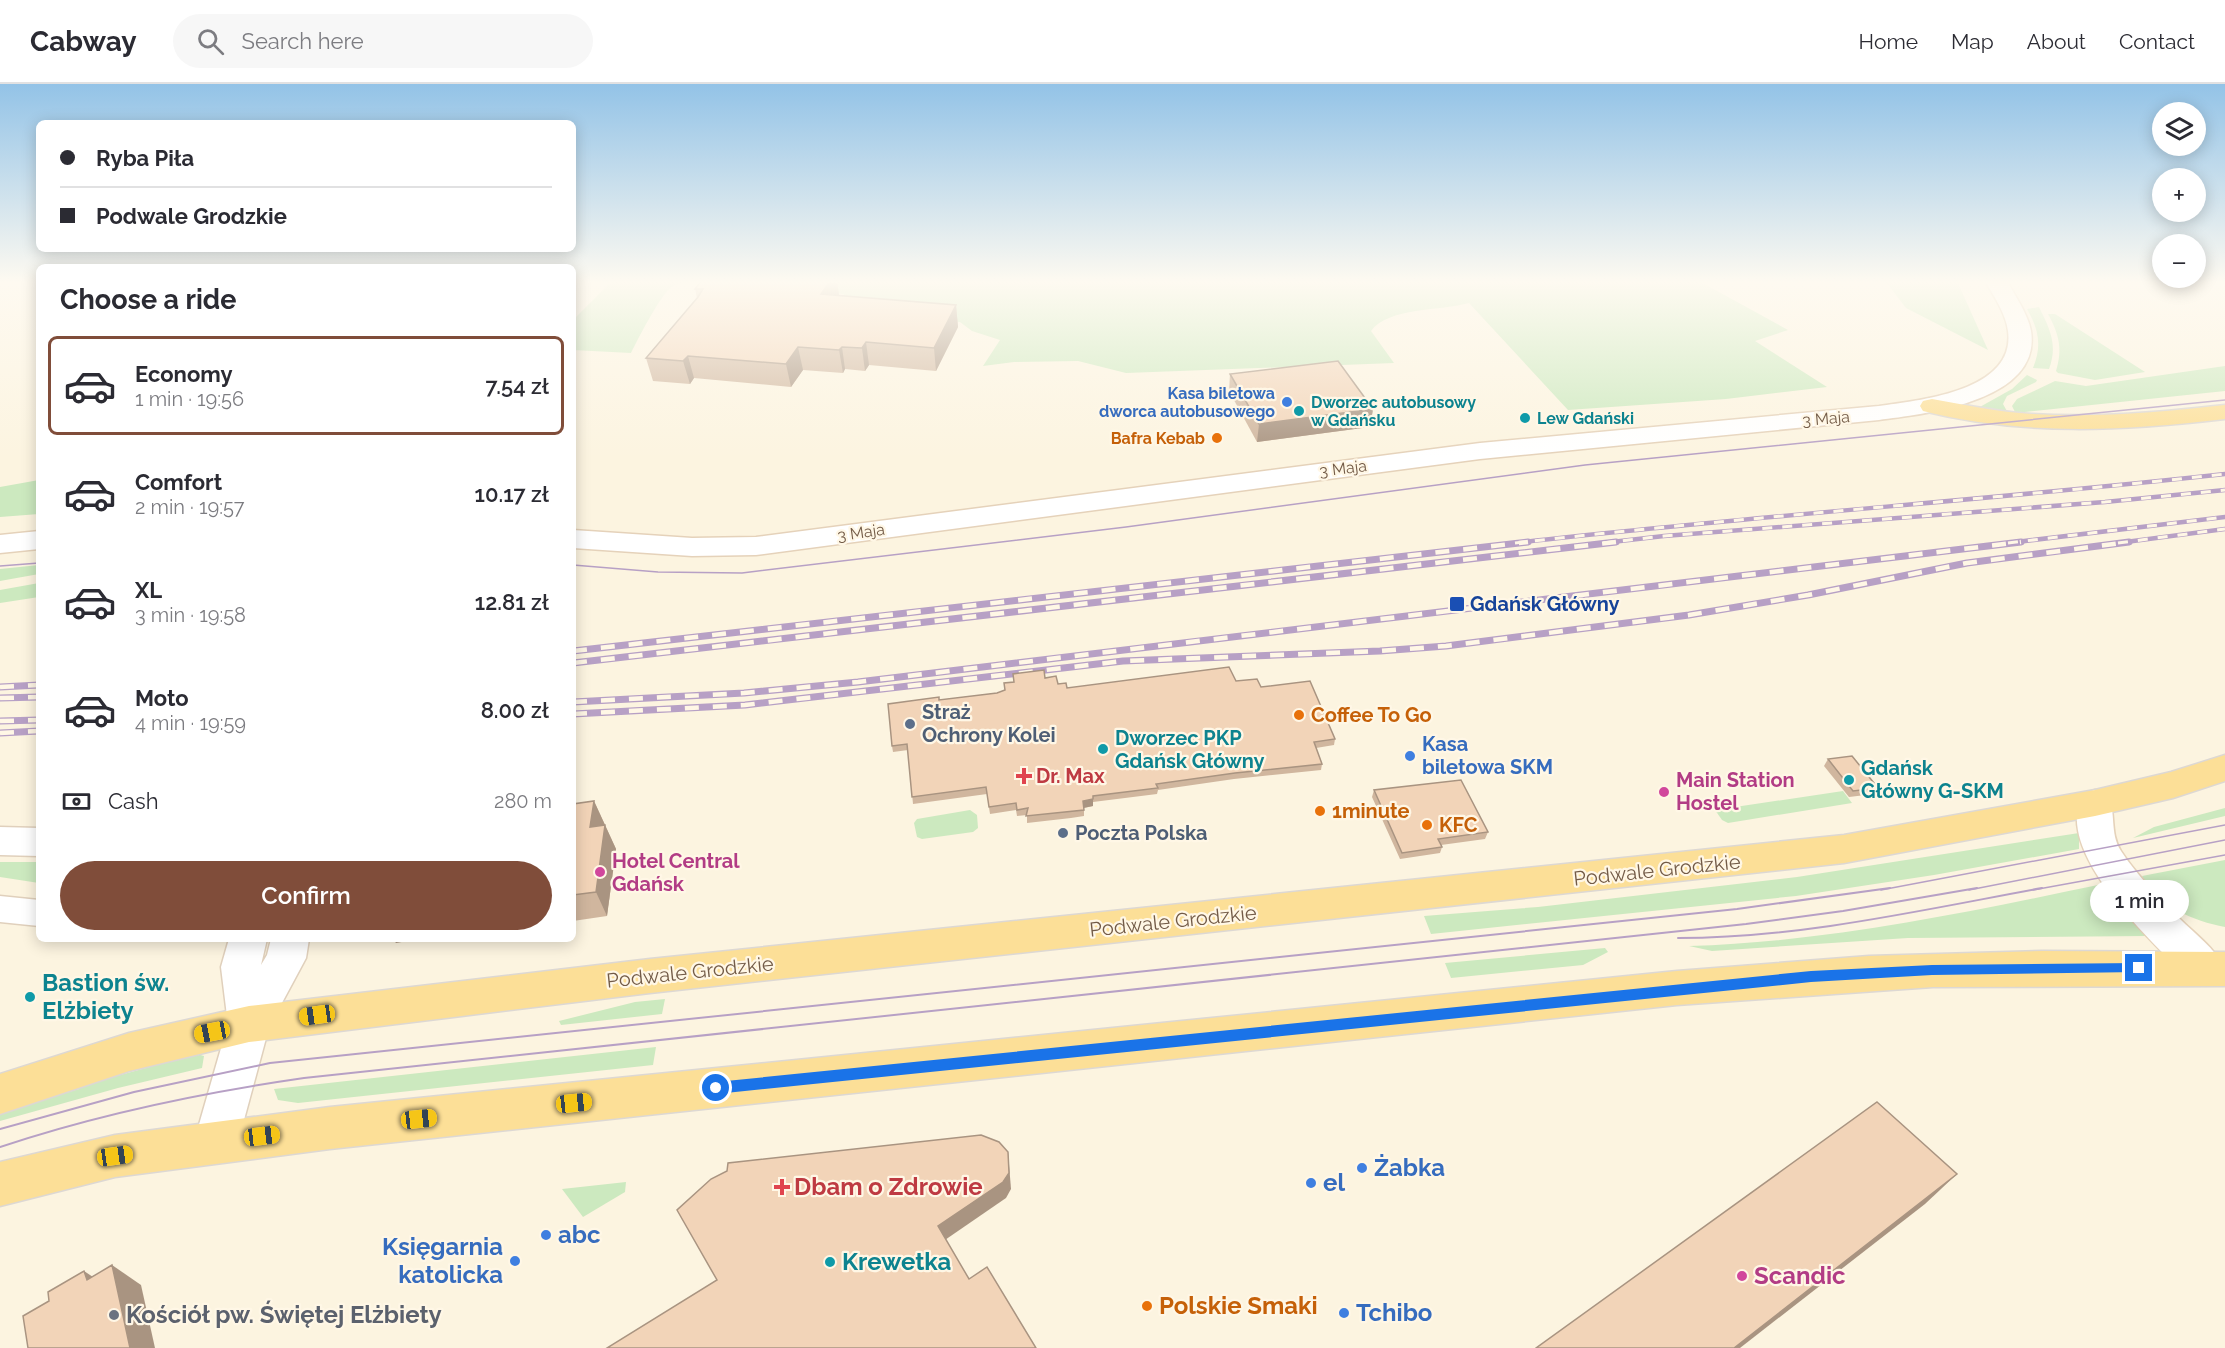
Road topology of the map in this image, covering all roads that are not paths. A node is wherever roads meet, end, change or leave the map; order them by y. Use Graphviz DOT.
graph roads {
  1 [pos="2020,340"];
  2 [pos="1932,406"];
  3 [pos="2225,412"];
  4 [pos="576,539"];
  5 [pos="36,540"];
  6 [pos="0,544"];
  7 [pos="2225,768"];
  8 [pos="2095,803"];
  9 [pos="0,841"];
  10 [pos="36,842"];
  11 [pos="0,909"];
  12 [pos="36,913"];
  13 [pos="247,942"];
  14 [pos="289,942"];
  15 [pos="2218,975"];
  16 [pos="249,1024"];
  17 [pos="0,1094"];
  18 [pos="216,1142"];
  19 [pos="0,1184"];
  1 -- 2 [label="main road, 3 Maja"];
  2 -- 3 [label="main road"];
  2 -- 4 [label="main road, 3 Maja"];
  5 -- 6 [label="main road"];
  7 -- 8 [label="main road, Podwale Grodzkie"];
  8 -- 15 [label="main road"];
  8 -- 16 [label="main road, Podwale Grodzkie"];
  9 -- 10 [label="main road"];
  11 -- 12 [label="street"];
  13 -- 16 [label="main road"];
  14 -- 16 [label="main road"];
  15 -- 18 [label="main road"];
  16 -- 17 [label="main road, Podwale Grodzkie"];
  16 -- 18 [label="main road"];
  18 -- 19 [label="main road"];
}
